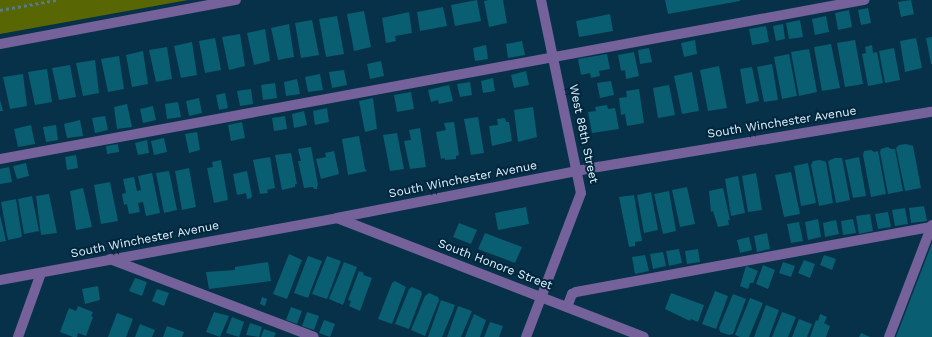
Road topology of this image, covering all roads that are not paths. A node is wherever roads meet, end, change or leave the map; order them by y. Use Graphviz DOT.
graph roads {
  1 [pos="236,0"];
  2 [pos="541,0"];
  3 [pos="864,0"];
  4 [pos="0,44"];
  5 [pos="554,58"];
  6 [pos="932,112"];
  7 [pos="0,159"];
  8 [pos="577,171"];
  9 [pos="337,218"];
  10 [pos="932,226"];
  11 [pos="110,259"];
  12 [pos="42,273"];
  13 [pos="0,280"];
  14 [pos="541,297"];
  15 [pos="567,307"];
  16 [pos="18,337"];
  17 [pos="314,337"];
  18 [pos="526,337"];
  19 [pos="644,337"];
  20 [pos="889,337"];
  1 -- 4 [label="street"];
  2 -- 5 [label="street, West 88th Street"];
  3 -- 5 [label="street"];
  5 -- 7 [label="street"];
  5 -- 8 [label="street, West 88th Street"];
  6 -- 8 [label="street, South Winchester Avenue"];
  8 -- 9 [label="street, South Winchester Avenue"];
  8 -- 14 [label="street, West 88th Street"];
  9 -- 11 [label="street, South Winchester Avenue"];
  9 -- 14 [label="street, South Honore Street"];
  10 -- 15 [label="street"];
  10 -- 20 [label="street"];
  11 -- 12 [label="street, South Winchester Avenue"];
  11 -- 17 [label="street"];
  12 -- 13 [label="street, South Winchester Avenue"];
  12 -- 16 [label="street"];
  14 -- 15 [label="street, South Honore Street"];
  14 -- 18 [label="street, West 88th Street"];
  15 -- 19 [label="street, South Honore Street"];
}
